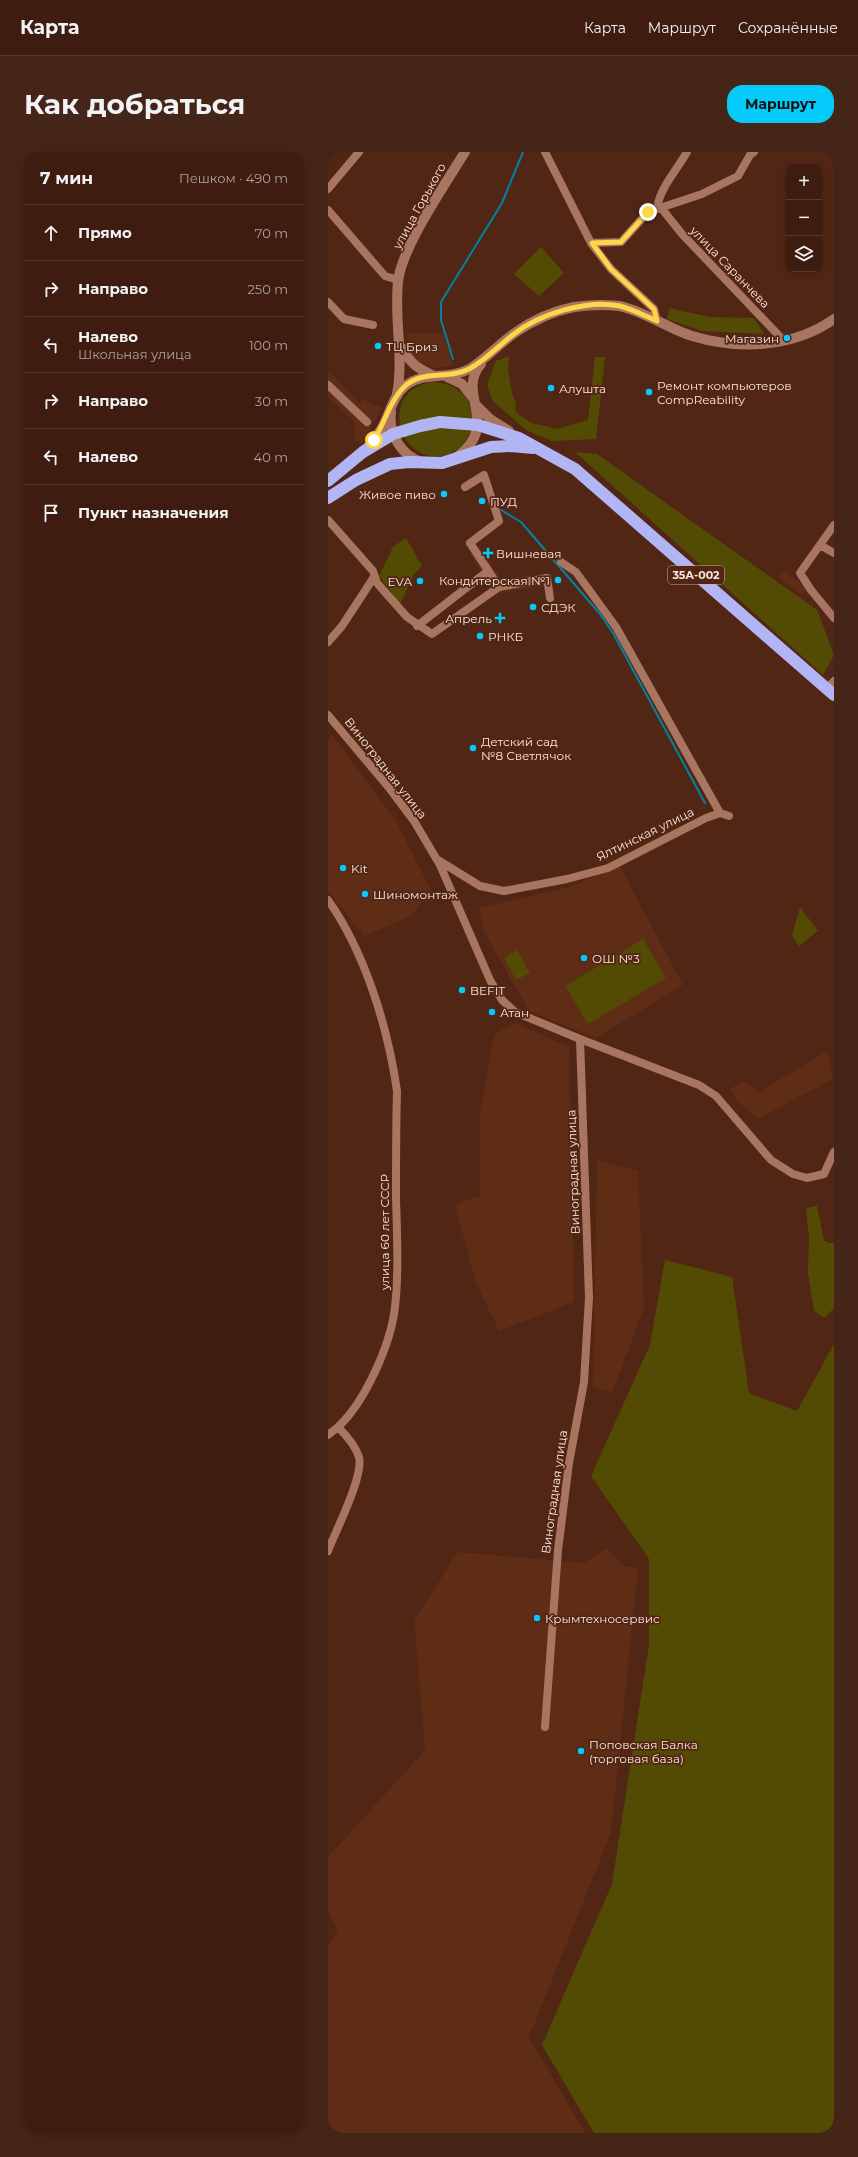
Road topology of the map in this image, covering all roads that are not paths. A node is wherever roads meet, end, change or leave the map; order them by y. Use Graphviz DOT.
graph roads {
  1 [pos="359,152"];
  2 [pos="465,152"];
  3 [pos="545,152"];
  4 [pos="687,152"];
  5 [pos="754,152"];
  6 [pos="328,189"];
  7 [pos="661,207"];
  8 [pos="328,210"];
  9 [pos="592,243"];
  10 [pos="398,280"];
  11 [pos="328,302"];
  12 [pos="834,319"];
  13 [pos="657,321"];
  14 [pos="373,325"];
  15 [pos="784,341"];
  16 [pos="401,346"];
  17 [pos="488,356"];
  18 [pos="432,375"];
  19 [pos="443,376"];
  20 [pos="328,385"];
  21 [pos="395,400"];
  22 [pos="476,404"];
  23 [pos="367,422"];
  24 [pos="478,425"];
  25 [pos="393,434"];
  26 [pos="519,438"];
  27 [pos="363,452"];
  28 [pos="556,458"];
  29 [pos="454,459"];
  30 [pos="428,463"];
  31 [pos="328,481"];
  32 [pos="465,487"];
  33 [pos="328,498"];
  34 [pos="328,520"];
  35 [pos="834,525"];
  36 [pos="820,545"];
  37 [pos="834,553"];
  38 [pos="561,562"];
  39 [pos="488,571"];
  40 [pos="374,574"];
  41 [pos="498,587"];
  42 [pos="550,598"];
  43 [pos="834,618"];
  44 [pos="417,626"];
  45 [pos="328,642"];
  46 [pos="832,688"];
  47 [pos="328,715"];
  48 [pos="720,813"];
  49 [pos="729,816"];
  50 [pos="436,859"];
  51 [pos="328,900"];
  52 [pos="580,1039"];
  53 [pos="834,1152"];
  54 [pos="338,1427"];
  55 [pos="328,1435"];
  56 [pos="328,1551"];
  57 [pos="545,1727"];
  1 -- 6 [label="street"];
  2 -- 10 [label="main road, улица Горького"];
  3 -- 9 [label="street"];
  4 -- 7 [label="street"];
  5 -- 7 [label="street"];
  7 -- 9 [label="street"];
  7 -- 15 [label="street, улица Саранчева"];
  8 -- 10 [label="street"];
  9 -- 13 [label="street"];
  10 -- 16 [label="main road, улица Горького"];
  11 -- 14 [label="street"];
  12 -- 15 [label="main road"];
  13 -- 15 [label="main road"];
  13 -- 17 [label="main road"];
  16 -- 18 [label="main road, улица Горького"];
  16 -- 21 [label="main road, улица Горького"];
  17 -- 19 [label="main road"];
  17 -- 22 [label="main road"];
  18 -- 19 [label="main road, 35А-002"];
  18 -- 21 [label="main road, 35А-002"];
  19 -- 22 [label="main road, 35А-002"];
  20 -- 23 [label="street"];
  21 -- 25 [label="main road, 35А-002"];
  21 -- 27 [label="main road"];
  22 -- 24 [label="main road"];
  22 -- 26 [label="main road, 35А-002"];
  24 -- 25 [label="highway, 35А-002"];
  24 -- 26 [label="highway, 35А-002"];
  24 -- 29 [label="main road"];
  25 -- 27 [label="highway, 35А-002"];
  25 -- 30 [label="main road, 35А-002"];
  26 -- 28 [label="highway, 35А-002"];
  27 -- 31 [label="highway"];
  28 -- 29 [label="highway, 35А-002"];
  28 -- 46 [label="highway, 35А-002"];
  29 -- 30 [label="highway, 35А-002"];
  30 -- 33 [label="highway, 35А-002"];
  32 -- 39 [label="street"];
  34 -- 40 [label="street"];
  35 -- 36 [label="street"];
  36 -- 37 [label="street"];
  36 -- 43 [label="street"];
  38 -- 48 [label="street"];
  39 -- 41 [label="street"];
  39 -- 44 [label="street"];
  40 -- 44 [label="street"];
  40 -- 45 [label="street"];
  41 -- 42 [label="street"];
  41 -- 44 [label="street"];
  47 -- 50 [label="street, Виноградная улица"];
  48 -- 49 [label="street"];
  48 -- 50 [label="street, Ялтинская улица"];
  50 -- 52 [label="street, Виноградная улица"];
  51 -- 54 [label="street, улица 60 лет СССР"];
  52 -- 53 [label="street"];
  52 -- 57 [label="street, Виноградная улица"];
  54 -- 55 [label="street, улица 60 лет СССР"];
  54 -- 56 [label="street"];
}
